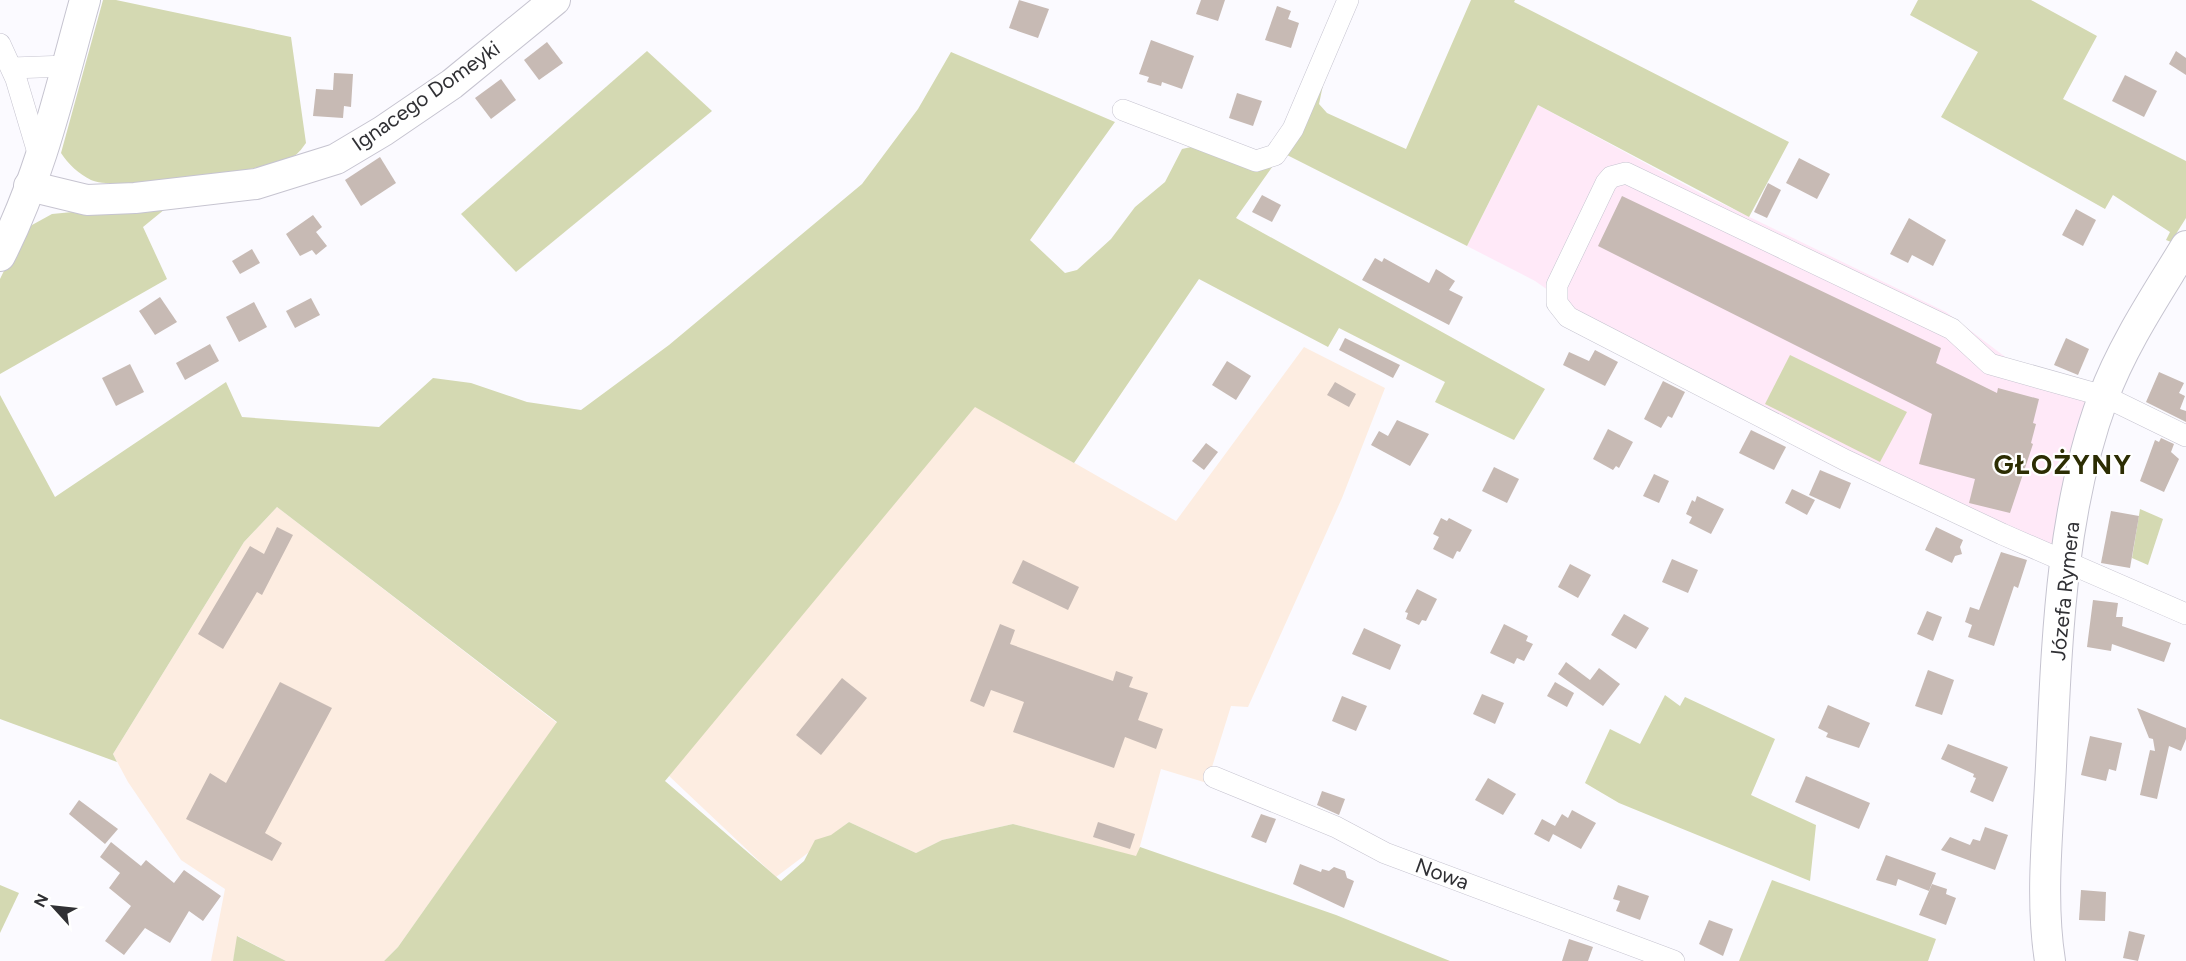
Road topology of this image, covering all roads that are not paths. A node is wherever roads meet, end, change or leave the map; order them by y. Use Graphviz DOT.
graph roads {
  1 [pos="85,0"];
  2 [pos="555,0"];
  3 [pos="1348,0"];
  4 [pos="7,66"];
  5 [pos="63,78"];
  6 [pos="1123,110"];
  7 [pos="39,156"];
  8 [pos="29,186"];
  9 [pos="2186,246"];
  10 [pos="0,256"];
  11 [pos="2104,396"];
  12 [pos="2186,436"];
  13 [pos="2066,562"];
  14 [pos="2186,614"];
  15 [pos="1214,777"];
  16 [pos="1674,961"];
  17 [pos="2050,961"];
  1 -- 5 [label="street"];
  2 -- 8 [label="street, Ignacego Domeyki"];
  3 -- 6 [label="street"];
  4 -- 5 [label="street"];
  4 -- 7 [label="street"];
  5 -- 7 [label="street"];
  7 -- 8 [label="street"];
  8 -- 10 [label="street"];
  9 -- 11 [label="street, Józefa Rymera"];
  11 -- 12 [label="street"];
  11 -- 13 [label="street, Józefa Rymera"];
  11 -- 13 [label="street"];
  13 -- 14 [label="street"];
  13 -- 17 [label="street, Józefa Rymera"];
  15 -- 16 [label="street, Nowa"];
}
